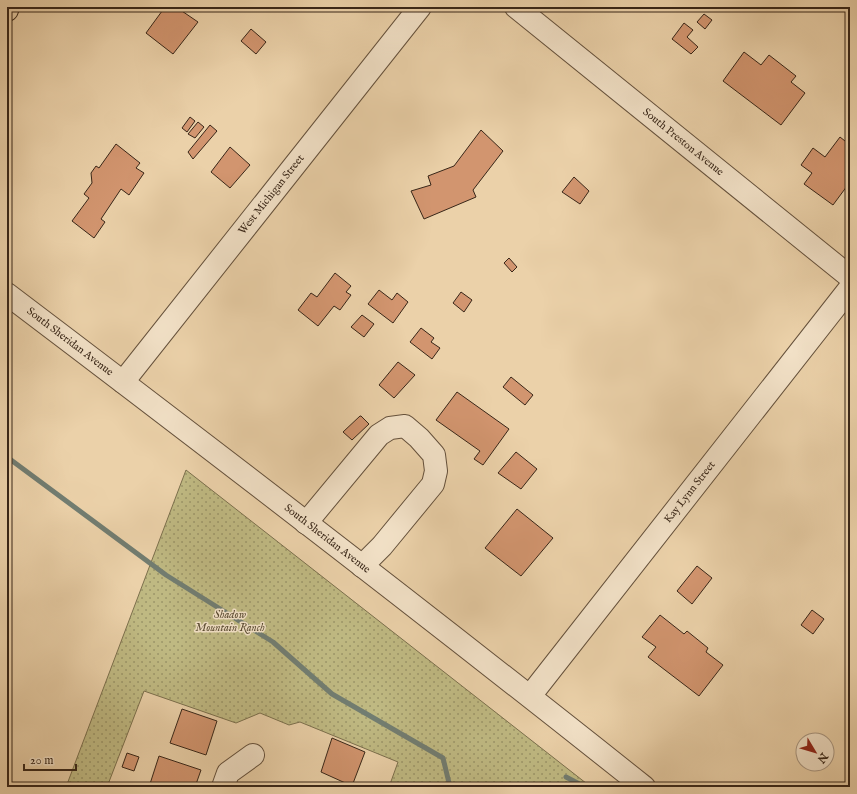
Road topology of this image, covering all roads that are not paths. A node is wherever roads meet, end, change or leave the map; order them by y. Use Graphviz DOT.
graph roads {
  1 [pos="8,7"];
  2 [pos="420,7"];
  3 [pos="516,7"];
  4 [pos="7,10"];
  5 [pos="850,277"];
  6 [pos="850,288"];
  7 [pos="7,294"];
  8 [pos="123,382"];
  9 [pos="306,523"];
  10 [pos="362,566"];
  11 [pos="530,696"];
  12 [pos="253,755"];
  13 [pos="223,787"];
  14 [pos="644,787"];
  1 -- 4 [label="main road"];
  2 -- 8 [label="street, West Michigan Street"];
  3 -- 5 [label="street, South Preston Avenue"];
  6 -- 11 [label="street, Kay Lynn Street"];
  7 -- 8 [label="street, South Sheridan Avenue"];
  8 -- 9 [label="street, South Sheridan Avenue"];
  9 -- 10 [label="street, South Sheridan Avenue"];
  9 -- 10 [label="street"];
  10 -- 11 [label="street, South Sheridan Avenue"];
  11 -- 14 [label="street, South Sheridan Avenue"];
  12 -- 13 [label="street"];
}
